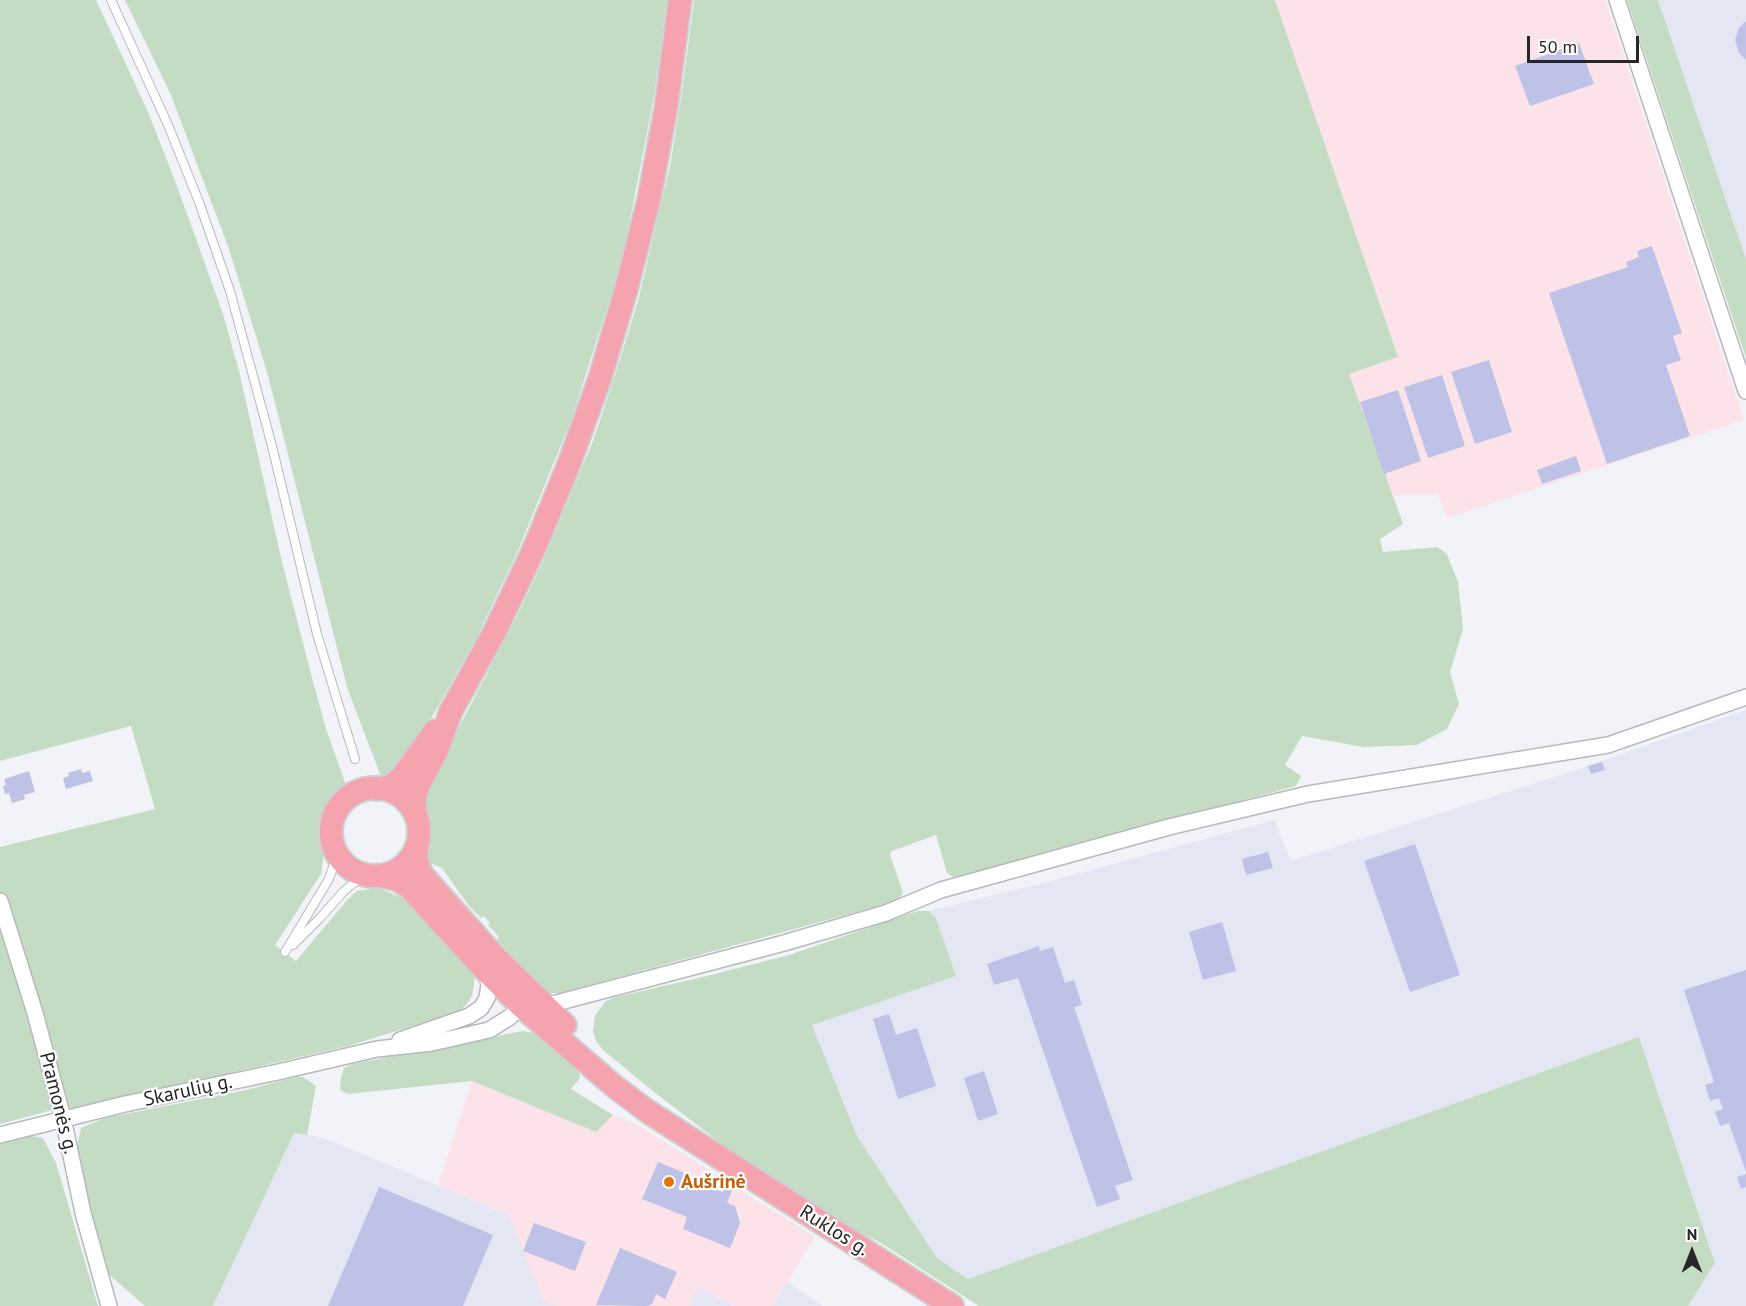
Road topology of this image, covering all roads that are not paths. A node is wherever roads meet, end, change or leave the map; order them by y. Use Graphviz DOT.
graph roads {
  1 [pos="111,0"];
  2 [pos="680,0"];
  3 [pos="1617,0"];
  4 [pos="1746,391"];
  5 [pos="1746,697"];
  6 [pos="451,711"];
  7 [pos="355,759"];
  8 [pos="377,789"];
  9 [pos="416,815"];
  10 [pos="334,848"];
  11 [pos="416,850"];
  12 [pos="375,876"];
  13 [pos="0,901"];
  14 [pos="485,970"];
  15 [pos="519,981"];
  16 [pos="521,1006"];
  17 [pos="545,1006"];
  18 [pos="377,1048"];
  19 [pos="63,1118"];
  20 [pos="0,1135"];
  21 [pos="717,1155"];
  22 [pos="109,1306"];
  23 [pos="952,1306"];
  1 -- 7 [label="lane"];
  2 -- 6 [label="main road"];
  3 -- 4 [label="street"];
  5 -- 17 [label="street"];
  6 -- 8 [label="main road"];
  6 -- 9 [label="main road"];
  8 -- 9 [label="main road"];
  8 -- 10 [label="main road"];
  9 -- 11 [label="main road"];
  10 -- 12 [label="main road"];
  10 -- 12 [label="lane"];
  11 -- 12 [label="main road"];
  11 -- 15 [label="main road"];
  12 -- 14 [label="main road"];
  13 -- 19 [label="street, Pramonės g."];
  14 -- 16 [label="main road"];
  14 -- 18 [label="street, Skarulių g."];
  15 -- 16 [label="street"];
  15 -- 17 [label="main road"];
  16 -- 18 [label="street, Skarulių g."];
  16 -- 21 [label="main road"];
  17 -- 21 [label="main road"];
  18 -- 19 [label="street, Skarulių g."];
  19 -- 20 [label="street, Skarulių g."];
  19 -- 22 [label="street, Pramonės g."];
  21 -- 23 [label="main road, Ruklos g."];
}
